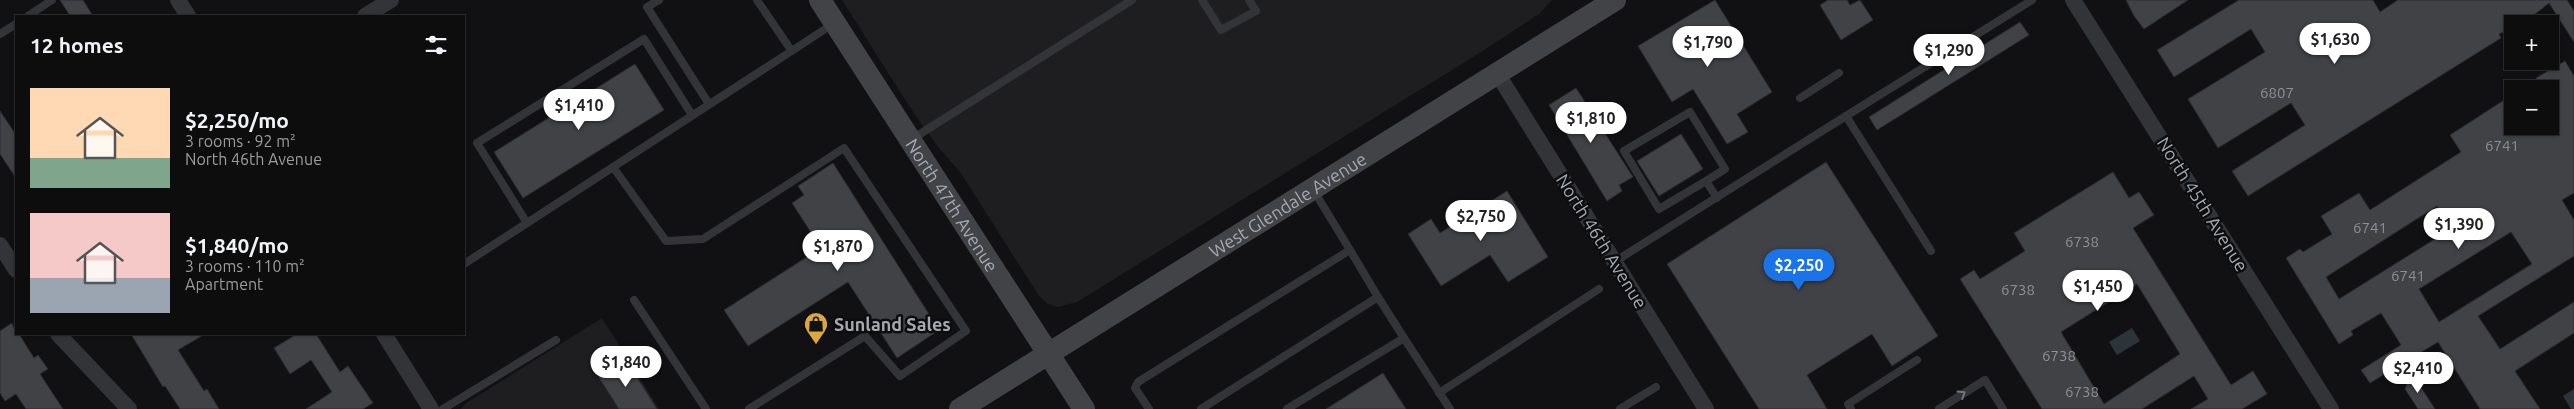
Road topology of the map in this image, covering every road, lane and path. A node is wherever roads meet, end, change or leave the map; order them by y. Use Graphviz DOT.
graph roads {
  1 [pos="52,0"];
  2 [pos="178,0"];
  3 [pos="391,0"];
  4 [pos="659,0"];
  5 [pos="757,0"];
  6 [pos="820,0"];
  7 [pos="1132,0"];
  8 [pos="1202,0"];
  9 [pos="1249,0"];
  10 [pos="1615,0"];
  11 [pos="2032,0"];
  12 [pos="2074,0"];
  13 [pos="30,15"];
  14 [pos="187,15"];
  15 [pos="367,15"];
  16 [pos="834,22"];
  17 [pos="15,25"];
  18 [pos="0,34"];
  19 [pos="792,50"];
  20 [pos="1839,73"];
  21 [pos="1497,74"];
  22 [pos="1800,98"];
  23 [pos="709,104"];
  24 [pos="692,115"];
  25 [pos="1846,116"];
  26 [pos="911,140"];
  27 [pos="613,167"];
  28 [pos="1706,181"];
  29 [pos="1313,189"];
  30 [pos="1716,198"];
  31 [pos="527,223"];
  32 [pos="0,245"];
  33 [pos="1350,250"];
  34 [pos="1931,252"];
  35 [pos="1614,262"];
  36 [pos="465,263"];
  37 [pos="15,268"];
  38 [pos="1599,289"];
  39 [pos="1378,297"];
  40 [pos="634,300"];
  41 [pos="59,335"];
  42 [pos="385,335"];
  43 [pos="1404,338"];
  44 [pos="556,340"];
  45 [pos="1049,354"];
  46 [pos="1917,360"];
  47 [pos="1656,387"];
  48 [pos="1439,392"];
  49 [pos="129,409"];
  50 [pos="431,409"];
  51 [pos="443,409"];
  52 [pos="706,409"];
  53 [pos="750,409"];
  54 [pos="960,409"];
  55 [pos="1084,409"];
  56 [pos="1148,409"];
  57 [pos="1201,409"];
  58 [pos="1287,409"];
  59 [pos="1450,409"];
  60 [pos="1620,409"];
  61 [pos="1706,409"];
  62 [pos="1851,409"];
  63 [pos="1939,409"];
  64 [pos="2003,409"];
  65 [pos="2331,409"];
  1 -- 13 [label="lane"];
  2 -- 14 [label="street"];
  3 -- 15 [label="street"];
  4 -- 23 [label="lane"];
  5 -- 19 [label="lane"];
  6 -- 16 [label="main road, North 47th Avenue"];
  7 -- 26 [label="lane"];
  8 -- 9 [label="lane"];
  10 -- 21 [label="main road, West Glendale Avenue"];
  11 -- 25 [label="lane"];
  12 -- 65 [label="street, North 45th Avenue"];
  16 -- 19 [label="lane"];
  16 -- 26 [label="main road, North 47th Avenue"];
  17 -- 18 [label="lane"];
  19 -- 23 [label="lane"];
  20 -- 22 [label="lane"];
  21 -- 29 [label="main road, West Glendale Avenue"];
  21 -- 35 [label="street, North 46th Avenue"];
  23 -- 24 [label="lane"];
  24 -- 27 [label="lane"];
  24 -- 31 [label="lane"];
  25 -- 30 [label="lane"];
  25 -- 34 [label="lane"];
  26 -- 45 [label="main road, North 47th Avenue"];
  27 -- 31 [label="lane"];
  27 -- 53 [label="lane"];
  28 -- 28 [label="lane"];
  28 -- 30 [label="lane"];
  29 -- 33 [label="lane"];
  29 -- 45 [label="main road, West Glendale Avenue"];
  30 -- 35 [label="lane"];
  31 -- 36 [label="lane"];
  32 -- 37 [label="street"];
  33 -- 39 [label="lane"];
  33 -- 56 [label="lane"];
  35 -- 61 [label="street, North 46th Avenue"];
  38 -- 48 [label="lane"];
  39 -- 43 [label="lane"];
  39 -- 57 [label="lane"];
  40 -- 52 [label="lane"];
  41 -- 49 [label="street"];
  42 -- 50 [label="street"];
  43 -- 48 [label="lane"];
  43 -- 58 [label="lane"];
  44 -- 51 [label="lane"];
  45 -- 54 [label="main road, West Glendale Avenue"];
  45 -- 55 [label="main road, North 47th Avenue"];
  46 -- 62 [label="lane"];
  47 -- 60 [label="lane"];
  48 -- 59 [label="lane"];
  63 -- 64 [label="lane, one-way"];
}
